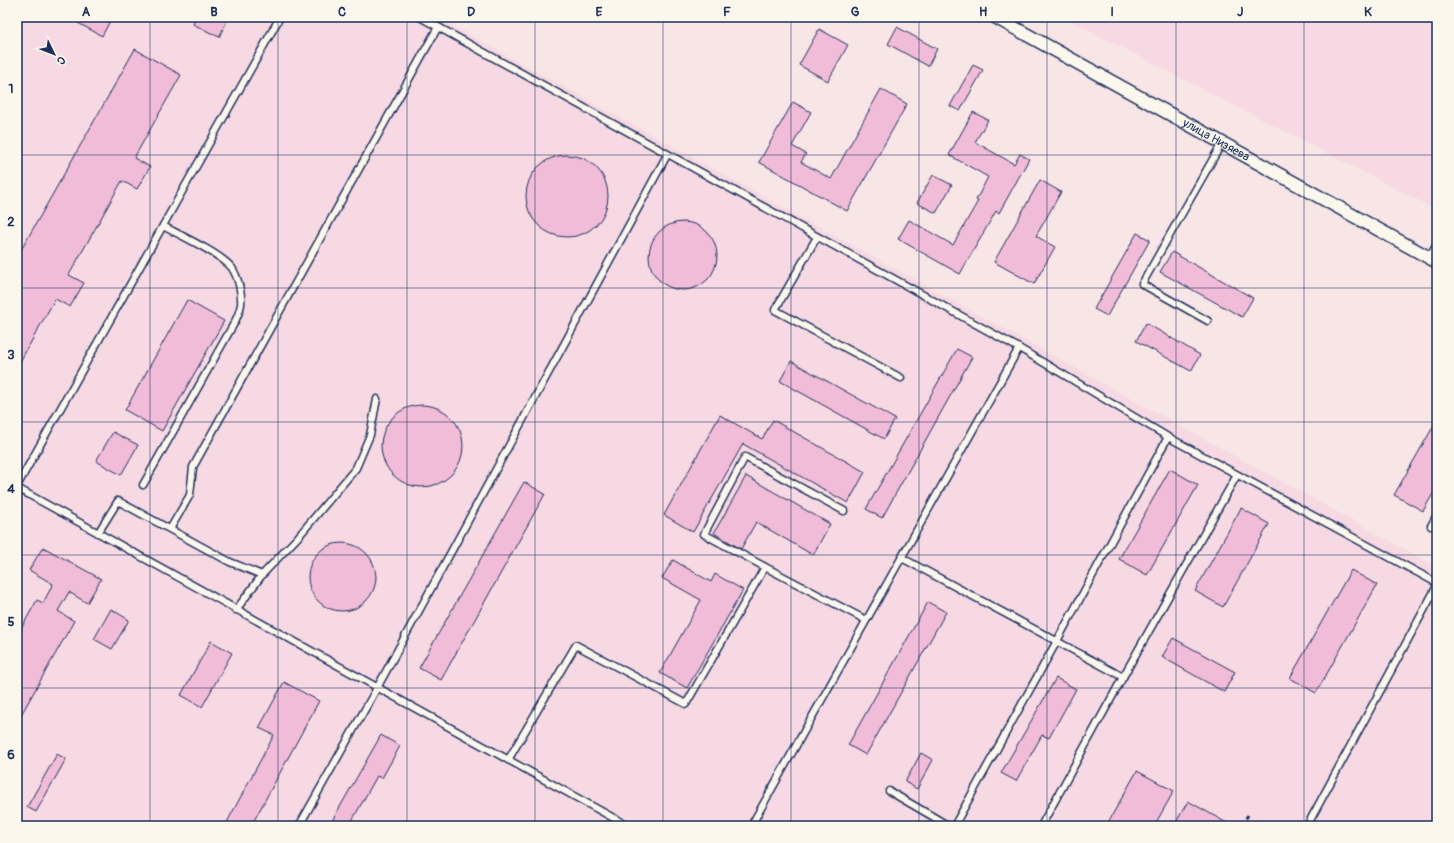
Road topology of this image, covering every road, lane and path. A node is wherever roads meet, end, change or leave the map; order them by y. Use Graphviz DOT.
graph roads {
  1 [pos="280,17"];
  2 [pos="420,17"];
  3 [pos="995,17"];
  4 [pos="438,27"];
  5 [pos="1222,143"];
  6 [pos="667,155"];
  7 [pos="163,226"];
  8 [pos="817,237"];
  9 [pos="1437,244"];
  10 [pos="1433,260"];
  11 [pos="1208,321"];
  12 [pos="1019,348"];
  13 [pos="901,378"];
  14 [pos="377,399"];
  15 [pos="1168,437"];
  16 [pos="1237,475"];
  17 [pos="143,485"];
  18 [pos="17,487"];
  19 [pos="844,511"];
  20 [pos="1437,515"];
  21 [pos="1431,526"];
  22 [pos="170,529"];
  23 [pos="98,533"];
  24 [pos="902,558"];
  25 [pos="765,567"];
  26 [pos="262,576"];
  27 [pos="1437,585"];
  28 [pos="236,610"];
  29 [pos="866,620"];
  30 [pos="1057,641"];
  31 [pos="1123,677"];
  32 [pos="377,688"];
  33 [pos="508,760"];
  34 [pos="889,791"];
  35 [pos="623,825"];
  36 [pos="300,826"];
  37 [pos="751,826"];
  38 [pos="949,826"];
  39 [pos="954,826"];
  40 [pos="1041,826"];
  41 [pos="1307,826"];
  1 -- 7 [label="lane"];
  2 -- 4 [label="lane"];
  3 -- 5 [label="street, улица Низяева"];
  4 -- 6 [label="lane"];
  4 -- 22 [label="lane"];
  5 -- 10 [label="street, улица Низяева"];
  5 -- 11 [label="lane"];
  6 -- 8 [label="lane"];
  6 -- 32 [label="lane"];
  7 -- 17 [label="lane"];
  7 -- 18 [label="lane"];
  8 -- 12 [label="lane"];
  8 -- 13 [label="lane"];
  9 -- 10 [label="lane"];
  12 -- 15 [label="lane"];
  12 -- 24 [label="lane"];
  14 -- 26 [label="lane"];
  15 -- 16 [label="lane"];
  15 -- 30 [label="lane"];
  16 -- 27 [label="lane"];
  16 -- 31 [label="lane"];
  18 -- 23 [label="lane"];
  19 -- 25 [label="lane"];
  20 -- 21 [label="lane"];
  22 -- 23 [label="lane"];
  22 -- 26 [label="lane"];
  23 -- 28 [label="lane"];
  24 -- 29 [label="lane"];
  24 -- 30 [label="lane"];
  25 -- 29 [label="lane"];
  25 -- 33 [label="lane"];
  26 -- 28 [label="lane"];
  27 -- 41 [label="lane"];
  28 -- 32 [label="lane"];
  29 -- 37 [label="lane"];
  30 -- 31 [label="lane"];
  30 -- 39 [label="lane"];
  31 -- 40 [label="lane"];
  32 -- 33 [label="lane"];
  32 -- 36 [label="lane"];
  33 -- 35 [label="lane"];
  34 -- 38 [label="lane"];
}
